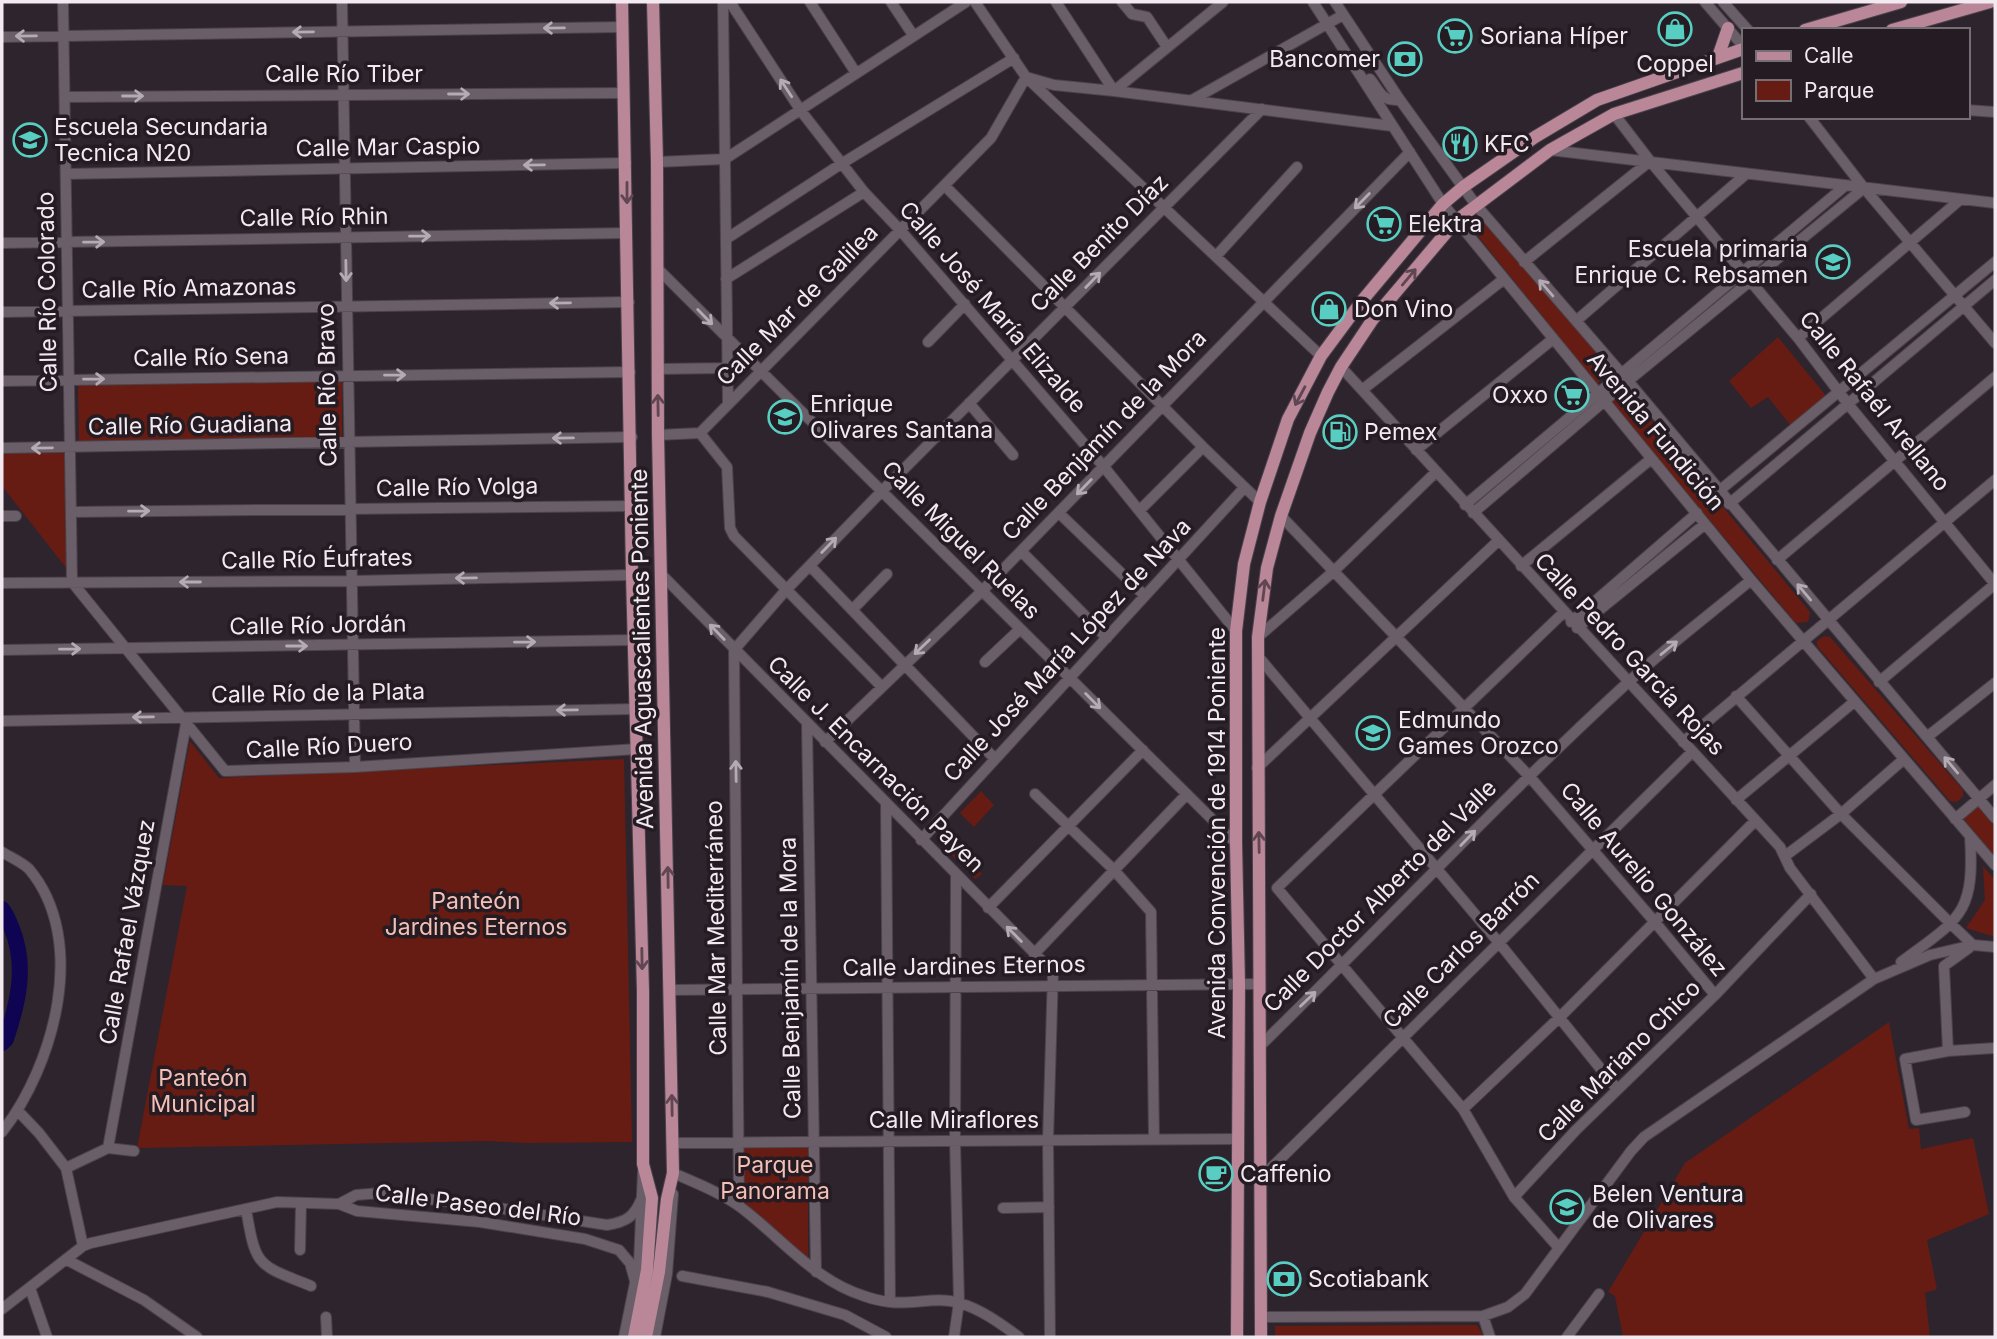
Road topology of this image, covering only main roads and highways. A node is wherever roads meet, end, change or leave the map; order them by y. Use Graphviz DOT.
graph roads {
  1 [pos="622,2"];
  2 [pos="629,2"];
  3 [pos="645,2"];
  4 [pos="653,2"];
  5 [pos="1901,2"];
  6 [pos="1990,2"];
  7 [pos="1728,28"];
  8 [pos="1812,28"];
  9 [pos="1899,28"];
  10 [pos="1742,47"];
  11 [pos="1718,57"];
  12 [pos="1742,73"];
  13 [pos="625,125"];
  14 [pos="656,125"];
  15 [pos="634,1337"];
  16 [pos="646,1337"];
  17 [pos="1237,1337"];
  18 [pos="1261,1337"];
  1 -- 13 [label="main road, Avenida Aguascalientes Poniente"];
  2 -- 13 [label="main road, Avenida Aguascalientes Poniente"];
  3 -- 14 [label="main road, Avenida Aguascalientes Poniente"];
  4 -- 14 [label="main road, Avenida Aguascalientes Poniente"];
  5 -- 8 [label="main road"];
  6 -- 9 [label="main road"];
  7 -- 11 [label="main road"];
  10 -- 11 [label="main road, Avenida Convención de 1914 Poniente"];
  11 -- 17 [label="main road, Avenida Convención de 1914 Poniente, one-way"];
  18 -- 12 [label="main road, Avenida Convención de 1914 Poniente, one-way"];
  13 -- 15 [label="main road, Avenida Aguascalientes Poniente, one-way"];
  16 -- 14 [label="main road, Avenida Aguascalientes Poniente, one-way"];
}
